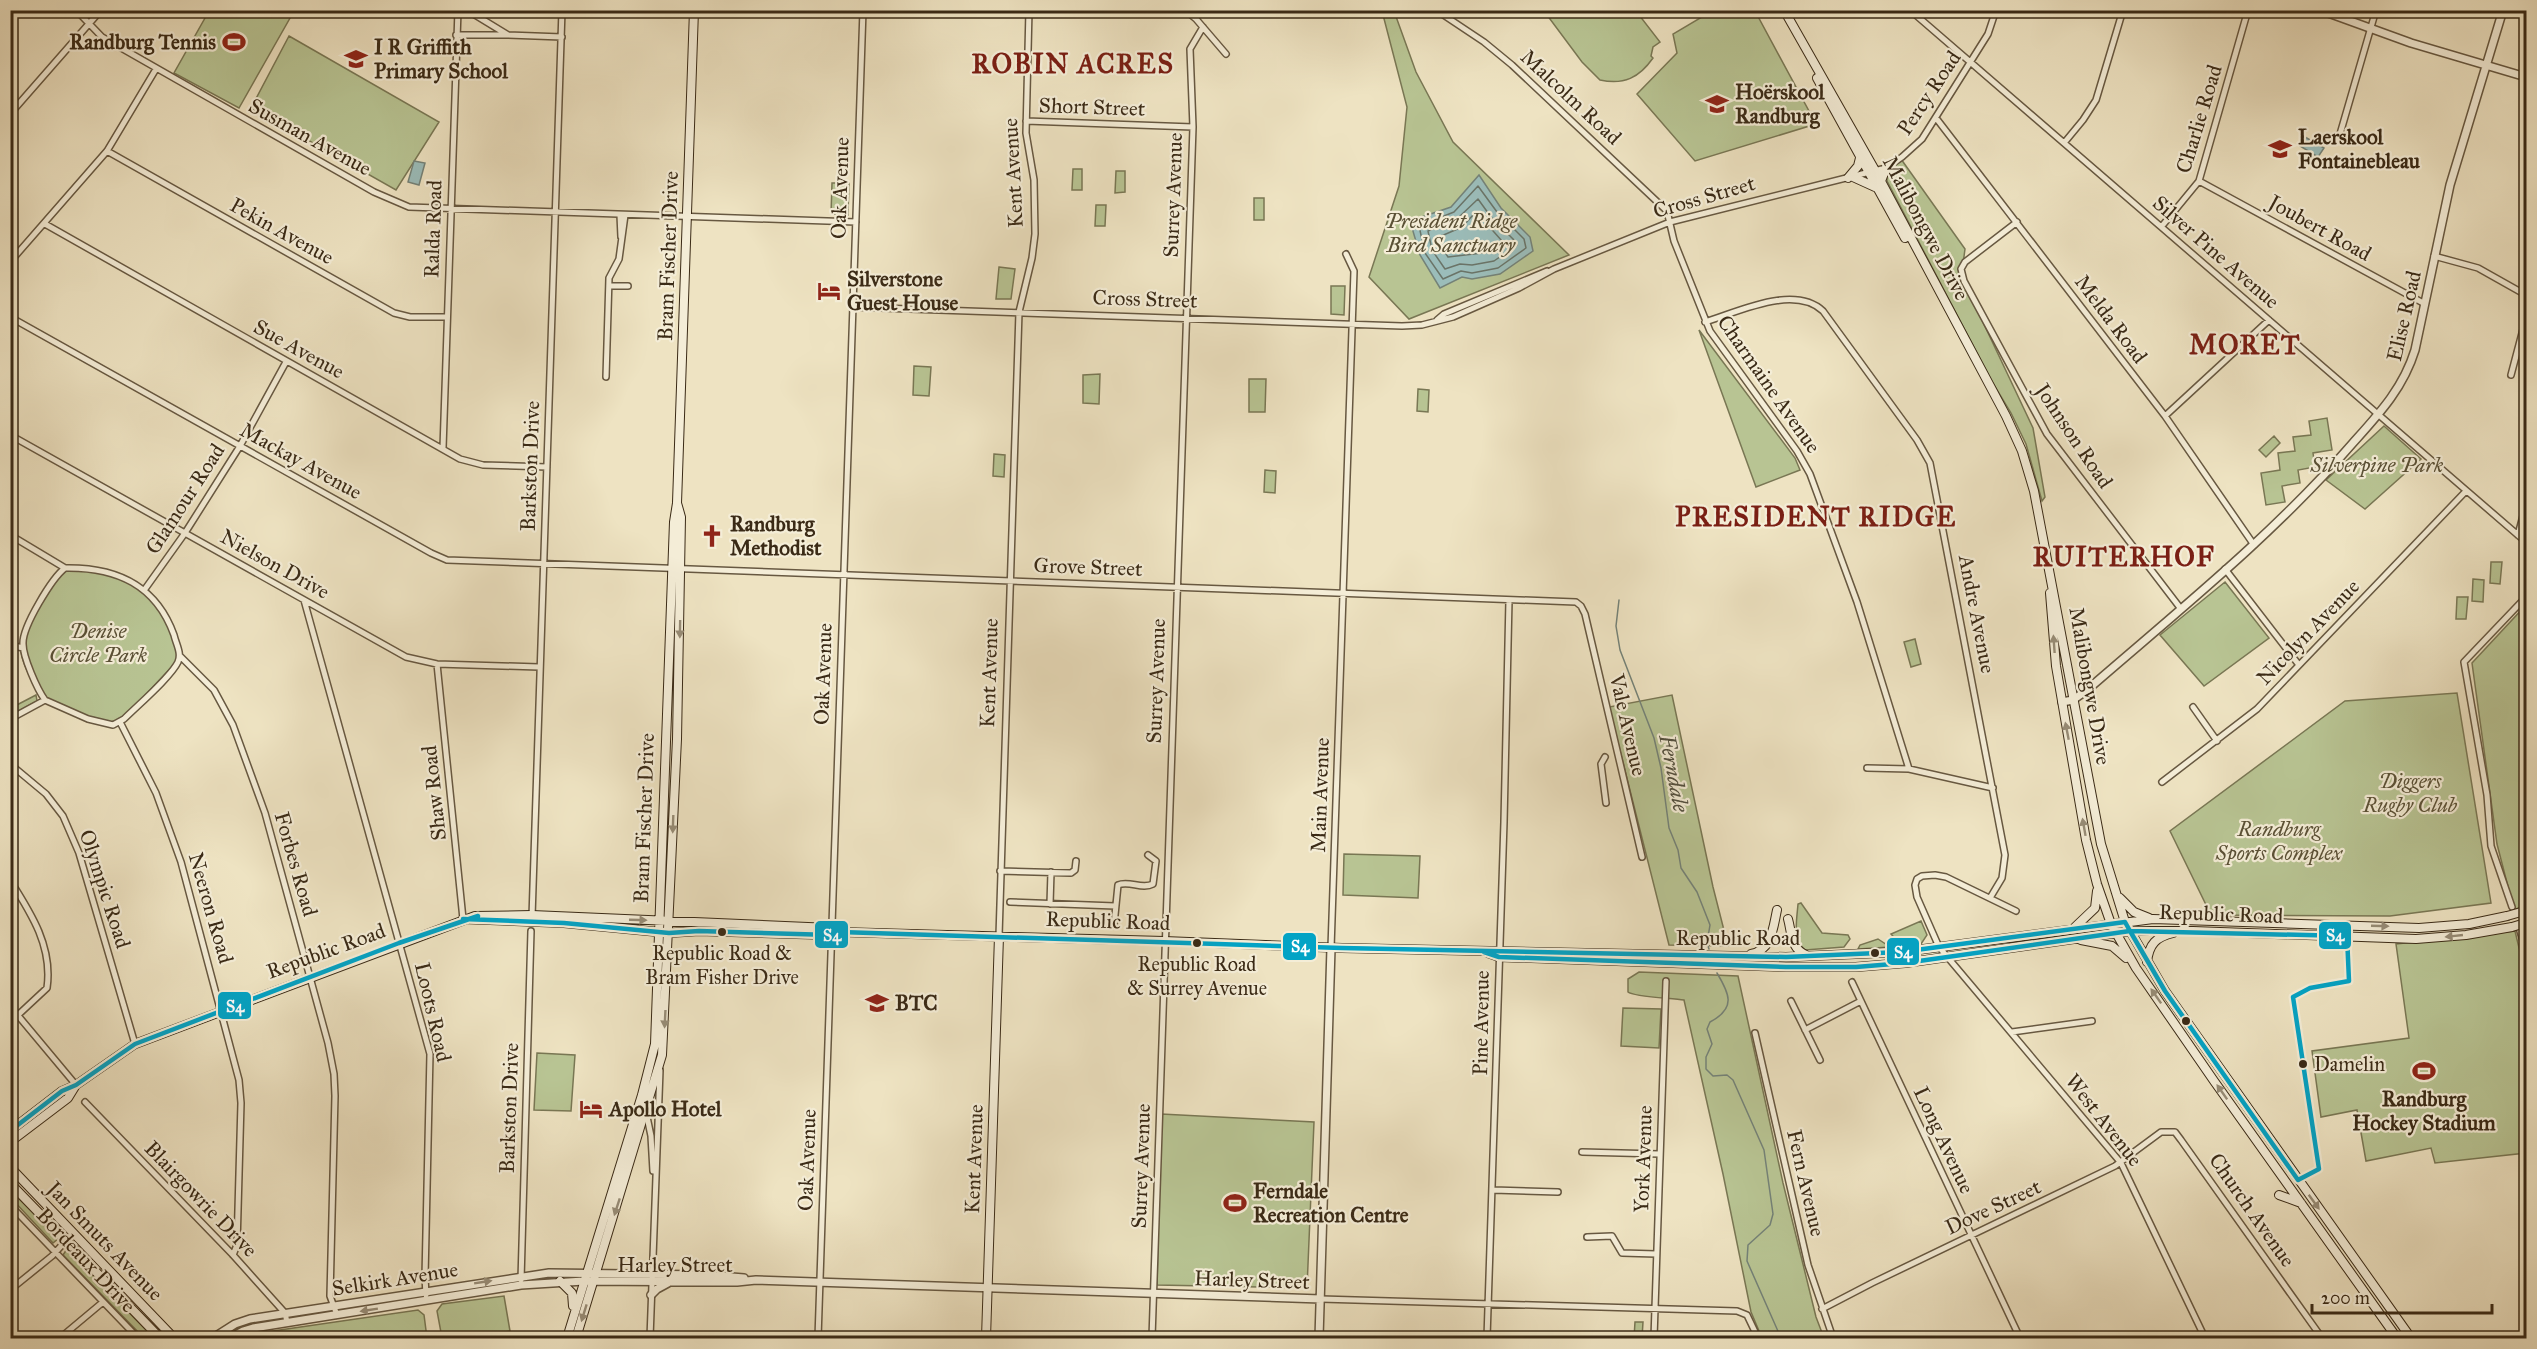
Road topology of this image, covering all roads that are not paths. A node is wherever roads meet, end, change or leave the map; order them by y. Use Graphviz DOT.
graph roads {
  1 [pos="76,10"];
  2 [pos="101,10"];
  3 [pos="458,10"];
  4 [pos="467,10"];
  5 [pos="562,10"];
  6 [pos="694,10"];
  7 [pos="862,10"];
  8 [pos="1029,10"];
  9 [pos="1185,10"];
  10 [pos="1436,10"];
  11 [pos="1782,10"];
  12 [pos="1910,10"];
  13 [pos="1996,10"];
  14 [pos="2122,10"];
  15 [pos="2248,10"];
  16 [pos="2320,10"];
  17 [pos="2376,10"];
  18 [pos="2503,10"];
  19 [pos="88,26"];
  20 [pos="1203,27"];
  21 [pos="2370,28"];
  22 [pos="456,35"];
  23 [pos="508,35"];
  24 [pos="561,37"];
  25 [pos="1226,54"];
  26 [pos="1969,62"];
  27 [pos="2486,65"];
  28 [pos="156,69"];
  29 [pos="2526,77"];
  30 [pos="10,114"];
  31 [pos="1936,118"];
  32 [pos="1026,121"];
  33 [pos="1193,127"];
  34 [pos="2340,135"];
  35 [pos="2064,143"];
  36 [pos="107,151"];
  37 [pos="1860,158"];
  38 [pos="1886,168"];
  39 [pos="1873,173"];
  40 [pos="1850,177"];
  41 [pos="2199,181"];
  42 [pos="1879,185"];
  43 [pos="450,209"];
  44 [pos="556,213"];
  45 [pos="623,215"];
  46 [pos="687,218"];
  47 [pos="856,222"];
  48 [pos="1671,222"];
  49 [pos="2017,222"];
  50 [pos="45,224"];
  51 [pos="2162,226"];
  52 [pos="1346,254"];
  53 [pos="2434,255"];
  54 [pos="10,262"];
  55 [pos="609,286"];
  56 [pos="628,286"];
  57 [pos="2526,295"];
  58 [pos="2425,304"];
  59 [pos="852,308"];
  60 [pos="1019,312"];
  61 [pos="446,316"];
  62 [pos="10,317"];
  63 [pos="1185,317"];
  64 [pos="2526,318"];
  65 [pos="2269,320"];
  66 [pos="1705,322"];
  67 [pos="1353,324"];
  68 [pos="286,362"];
  69 [pos="2511,375"];
  70 [pos="606,377"];
  71 [pos="2378,414"];
  72 [pos="2165,416"];
  73 [pos="10,435"];
  74 [pos="240,446"];
  75 [pos="443,448"];
  76 [pos="547,467"];
  77 [pos="2466,491"];
  78 [pos="2526,504"];
  79 [pos="184,533"];
  80 [pos="10,535"];
  81 [pos="2518,535"];
  82 [pos="2526,542"];
  83 [pos="2254,545"];
  84 [pos="544,563"];
  85 [pos="595,566"];
  86 [pos="65,568"];
  87 [pos="2225,569"];
  88 [pos="677,570"];
  89 [pos="843,576"];
  90 [pos="1010,581"];
  91 [pos="1176,587"];
  92 [pos="145,589"];
  93 [pos="1344,593"];
  94 [pos="2526,597"];
  95 [pos="304,600"];
  96 [pos="1509,600"];
  97 [pos="1579,603"];
  98 [pos="2181,609"];
  99 [pos="10,645"];
  100 [pos="23,648"];
  101 [pos="180,656"];
  102 [pos="437,664"];
  103 [pos="2299,665"];
  104 [pos="539,667"];
  105 [pos="45,700"];
  106 [pos="2073,700"];
  107 [pos="2062,702"];
  108 [pos="2193,707"];
  109 [pos="10,719"];
  110 [pos="120,722"];
  111 [pos="2217,741"];
  112 [pos="1618,754"];
  113 [pos="10,764"];
  114 [pos="1867,768"];
  115 [pos="1910,769"];
  116 [pos="2162,782"];
  117 [pos="1993,788"];
  118 [pos="1606,803"];
  119 [pos="1148,855"];
  120 [pos="1642,857"];
  121 [pos="1076,861"];
  122 [pos="1000,871"];
  123 [pos="1052,872"];
  124 [pos="10,880"];
  125 [pos="2097,884"];
  126 [pos="2113,888"];
  127 [pos="1990,898"];
  128 [pos="1010,902"];
  129 [pos="1050,904"];
  130 [pos="1115,906"];
  131 [pos="2512,907"];
  132 [pos="1777,910"];
  133 [pos="2016,911"];
  134 [pos="2524,911"];
  135 [pos="463,919"];
  136 [pos="532,919"];
  137 [pos="1788,919"];
  138 [pos="2153,919"];
  139 [pos="658,920"];
  140 [pos="669,921"];
  141 [pos="2125,922"];
  142 [pos="2526,922"];
  143 [pos="2110,924"];
  144 [pos="1114,925"];
  145 [pos="2072,929"];
  146 [pos="2193,930"];
  147 [pos="531,931"];
  148 [pos="831,931"];
  149 [pos="2130,931"];
  150 [pos="2520,931"];
  151 [pos="658,932"];
  152 [pos="669,933"];
  153 [pos="2116,933"];
  154 [pos="999,936"];
  155 [pos="2074,939"];
  156 [pos="1164,941"];
  157 [pos="399,943"];
  158 [pos="1939,947"];
  159 [pos="1331,948"];
  160 [pos="2526,951"];
  161 [pos="1499,954"];
  162 [pos="1809,956"];
  163 [pos="1948,956"];
  164 [pos="1731,957"];
  165 [pos="2147,962"];
  166 [pos="2136,968"];
  167 [pos="310,976"];
  168 [pos="1666,981"];
  169 [pos="1852,982"];
  170 [pos="1791,1001"];
  171 [pos="1861,1001"];
  172 [pos="10,1006"];
  173 [pos="222,1009"];
  174 [pos="18,1015"];
  175 [pos="2092,1021"];
  176 [pos="1805,1030"];
  177 [pos="2012,1032"];
  178 [pos="1755,1033"];
  179 [pos="135,1044"];
  180 [pos="1820,1060"];
  181 [pos="660,1062"];
  182 [pos="76,1085"];
  183 [pos="642,1095"];
  184 [pos="85,1102"];
  185 [pos="646,1109"];
  186 [pos="10,1131"];
  187 [pos="2175,1132"];
  188 [pos="10,1142"];
  189 [pos="1582,1152"];
  190 [pos="1659,1154"];
  191 [pos="2121,1163"];
  192 [pos="10,1167"];
  193 [pos="2280,1174"];
  194 [pos="10,1185"];
  195 [pos="654,1187"];
  196 [pos="1493,1190"];
  197 [pos="1558,1192"];
  198 [pos="2302,1204"];
  199 [pos="10,1205"];
  200 [pos="72,1234"];
  201 [pos="1971,1235"];
  202 [pos="1587,1237"];
  203 [pos="66,1241"];
  204 [pos="56,1252"];
  205 [pos="1656,1254"];
  206 [pos="233,1255"];
  207 [pos="587,1272"];
  208 [pos="521,1276"];
  209 [pos="595,1276"];
  210 [pos="651,1278"];
  211 [pos="756,1280"];
  212 [pos="560,1281"];
  213 [pos="584,1281"];
  214 [pos="671,1282"];
  215 [pos="820,1282"];
  216 [pos="521,1285"];
  217 [pos="987,1288"];
  218 [pos="10,1290"];
  219 [pos="426,1291"];
  220 [pos="1153,1293"];
  221 [pos="651,1295"];
  222 [pos="1321,1299"];
  223 [pos="427,1300"];
  224 [pos="103,1302"];
  225 [pos="1488,1303"];
  226 [pos="334,1305"];
  227 [pos="1655,1307"];
  228 [pos="1822,1309"];
  229 [pos="285,1313"];
  230 [pos="337,1315"];
  231 [pos="572,1317"];
  232 [pos="287,1322"];
  233 [pos="2526,1337"];
  234 [pos="60,1338"];
  235 [pos="138,1338"];
  236 [pos="159,1338"];
  237 [pos="174,1338"];
  238 [pos="213,1338"];
  239 [pos="230,1338"];
  240 [pos="567,1338"];
  241 [pos="576,1338"];
  242 [pos="650,1338"];
  243 [pos="818,1338"];
  244 [pos="986,1338"];
  245 [pos="1152,1338"];
  246 [pos="1319,1338"];
  247 [pos="1487,1338"];
  248 [pos="1654,1338"];
  249 [pos="1758,1338"];
  250 [pos="1833,1338"];
  251 [pos="2020,1338"];
  252 [pos="2205,1338"];
  253 [pos="2322,1338"];
  254 [pos="2397,1338"];
  255 [pos="2411,1338"];
  256 [pos="2521,1338"];
  1 -- 19 [label="street, Susman Avenue"];
  2 -- 19 [label="street"];
  3 -- 22 [label="street, Ralda Road"];
  4 -- 23 [label="street"];
  5 -- 24 [label="street, Barkston Drive"];
  6 -- 46 [label="main road, Bram Fischer Drive"];
  7 -- 47 [label="street, Oak Avenue"];
  8 -- 32 [label="street, Kent Avenue"];
  9 -- 20 [label="street"];
  10 -- 48 [label="street, Malcolm Road"];
  11 -- 37 [label="main road, Malibongwe Drive"];
  11 -- 39 [label="main road, Malibongwe Drive"];
  12 -- 26 [label="street, Silver Pine Avenue"];
  13 -- 26 [label="street, Percy Road"];
  14 -- 35 [label="street"];
  15 -- 41 [label="street, Charlie Road"];
  16 -- 21 [label="street"];
  17 -- 21 [label="street"];
  18 -- 27 [label="street, Elise Road"];
  19 -- 28 [label="street, Susman Avenue"];
  19 -- 30 [label="street"];
  20 -- 25 [label="street"];
  20 -- 33 [label="street, Surrey Avenue"];
  21 -- 27 [label="street"];
  21 -- 34 [label="street"];
  22 -- 23 [label="street"];
  22 -- 43 [label="street, Ralda Road"];
  23 -- 24 [label="street"];
  24 -- 44 [label="street, Barkston Drive"];
  26 -- 31 [label="street, Percy Road"];
  26 -- 35 [label="street, Silver Pine Avenue"];
  27 -- 29 [label="street"];
  27 -- 53 [label="street, Elise Road"];
  28 -- 36 [label="street"];
  28 -- 43 [label="street, Susman Avenue"];
  31 -- 38 [label="street, Percy Road"];
  31 -- 49 [label="street, Melda Road"];
  32 -- 33 [label="street, Short Street"];
  32 -- 60 [label="street, Kent Avenue"];
  33 -- 63 [label="street, Surrey Avenue"];
  35 -- 51 [label="street, Silver Pine Avenue"];
  36 -- 50 [label="street"];
  36 -- 61 [label="street, Pekin Avenue"];
  37 -- 39 [label="main road, Malibongwe Drive"];
  37 -- 40 [label="main road"];
  38 -- 39 [label="street, Percy Road"];
  38 -- 42 [label="main road"];
  39 -- 40 [label="street, Cross Street"];
  39 -- 42 [label="main road, Malibongwe Drive"];
  40 -- 42 [label="main road"];
  40 -- 48 [label="street, Cross Street"];
  41 -- 51 [label="street, Charlie Road"];
  41 -- 58 [label="street, Joubert Road"];
  42 -- 106 [label="main road, Malibongwe Drive"];
  107 -- 42 [label="main road, Malibongwe Drive, one-way"];
  43 -- 44 [label="street, Susman Avenue"];
  43 -- 61 [label="street, Ralda Road"];
  44 -- 45 [label="street, Susman Avenue"];
  44 -- 76 [label="street, Barkston Drive"];
  45 -- 46 [label="street, Susman Avenue"];
  45 -- 55 [label="street"];
  46 -- 47 [label="street, Susman Avenue"];
  46 -- 88 [label="main road, Bram Fischer Drive"];
  47 -- 59 [label="street, Oak Avenue"];
  48 -- 66 [label="street, Charmaine Avenue"];
  48 -- 67 [label="street, Cross Street"];
  49 -- 72 [label="street, Melda Road"];
  49 -- 98 [label="street, Johnson Road"];
  50 -- 54 [label="street"];
  50 -- 68 [label="street, Sue Avenue"];
  51 -- 65 [label="street, Silver Pine Avenue"];
  52 -- 67 [label="street, Main Avenue"];
  53 -- 57 [label="street"];
  53 -- 58 [label="street, Elise Road"];
  55 -- 56 [label="street"];
  55 -- 70 [label="street"];
  58 -- 71 [label="street, Elise Road"];
  59 -- 60 [label="street, Cross Street"];
  59 -- 89 [label="street, Oak Avenue"];
  60 -- 63 [label="street, Cross Street"];
  60 -- 90 [label="street, Kent Avenue"];
  61 -- 75 [label="street, Ralda Road"];
  62 -- 74 [label="street, Mackay Avenue"];
  63 -- 67 [label="street, Cross Street"];
  63 -- 91 [label="street, Surrey Avenue"];
  64 -- 69 [label="street"];
  65 -- 71 [label="street, Silver Pine Avenue"];
  65 -- 72 [label="street"];
  66 -- 115 [label="street, Charmaine Avenue"];
  66 -- 117 [label="street, Andre Avenue"];
  67 -- 93 [label="street, Main Avenue"];
  68 -- 74 [label="street, Glamour Road"];
  68 -- 75 [label="street, Sue Avenue"];
  71 -- 77 [label="street, Silver Pine Avenue"];
  71 -- 83 [label="street, Elise Road"];
  72 -- 83 [label="street, Melda Road"];
  73 -- 79 [label="street, Nielson Drive"];
  74 -- 79 [label="street, Glamour Road"];
  74 -- 84 [label="street, Mackay Avenue"];
  75 -- 76 [label="street, Sue Avenue"];
  76 -- 84 [label="street, Barkston Drive"];
  77 -- 81 [label="street, Silver Pine Avenue"];
  77 -- 103 [label="street, Nicolyn Avenue"];
  78 -- 81 [label="street"];
  79 -- 92 [label="street, Glamour Road"];
  79 -- 95 [label="street, Nielson Drive"];
  80 -- 86 [label="street"];
  81 -- 82 [label="street, Silver Pine Avenue"];
  83 -- 87 [label="street, Elise Road"];
  84 -- 85 [label="street, Mackay Avenue"];
  84 -- 104 [label="street, Barkston Drive"];
  85 -- 88 [label="street, Grove Street"];
  86 -- 92 [label="street"];
  86 -- 100 [label="street"];
  87 -- 98 [label="street, Elise Road"];
  87 -- 103 [label="street"];
  88 -- 89 [label="street, Grove Street"];
  88 -- 139 [label="main road, Bram Fischer Drive"];
  88 -- 140 [label="main road, Bram Fischer Drive, one-way"];
  89 -- 90 [label="street, Grove Street"];
  89 -- 148 [label="street, Oak Avenue"];
  90 -- 91 [label="street, Grove Street"];
  90 -- 122 [label="street, Kent Avenue"];
  91 -- 93 [label="street, Grove Street"];
  91 -- 156 [label="street, Surrey Avenue"];
  92 -- 101 [label="street"];
  93 -- 96 [label="street, Grove Street"];
  93 -- 159 [label="street, Main Avenue"];
  94 -- 131 [label="street"];
  95 -- 102 [label="street, Nielson Drive"];
  95 -- 157 [label="street, Loots Road"];
  96 -- 97 [label="street, Grove Street"];
  96 -- 161 [label="street, Pine Avenue"];
  97 -- 112 [label="street, Vale Avenue"];
  98 -- 106 [label="street, Elise Road"];
  99 -- 100 [label="street"];
  100 -- 105 [label="street"];
  101 -- 110 [label="street"];
  101 -- 167 [label="street, Forbes Road"];
  102 -- 104 [label="street, Nielson Drive"];
  102 -- 135 [label="street, Shaw Road"];
  103 -- 111 [label="street, Nicolyn Avenue"];
  104 -- 136 [label="street, Barkston Drive"];
  105 -- 109 [label="street"];
  105 -- 110 [label="street"];
  106 -- 107 [label="street, Elise Road"];
  106 -- 126 [label="main road, Malibongwe Drive"];
  125 -- 107 [label="main road, Malibongwe Drive, one-way"];
  108 -- 111 [label="street"];
  110 -- 173 [label="street, Neeron Road"];
  111 -- 116 [label="street, Nicolyn Avenue"];
  112 -- 118 [label="street"];
  112 -- 120 [label="street, Vale Avenue"];
  113 -- 179 [label="street, Olympic Road"];
  114 -- 115 [label="street"];
  115 -- 117 [label="street"];
  117 -- 127 [label="street, Andre Avenue"];
  119 -- 130 [label="street"];
  121 -- 123 [label="street"];
  122 -- 123 [label="street"];
  122 -- 154 [label="street, Kent Avenue"];
  123 -- 129 [label="street"];
  124 -- 174 [label="street"];
  125 -- 143 [label="main road, Malibongwe Drive"];
  125 -- 145 [label="main road"];
  126 -- 138 [label="main road"];
  126 -- 141 [label="main road, Malibongwe Drive"];
  127 -- 133 [label="street"];
  127 -- 158 [label="street"];
  128 -- 129 [label="street"];
  129 -- 130 [label="street"];
  130 -- 144 [label="street"];
  132 -- 164 [label="main road"];
  138 -- 134 [label="main road, Republic Road, one-way, bridge"];
  135 -- 136 [label="main road, Republic Road"];
  135 -- 157 [label="main road, Republic Road"];
  136 -- 139 [label="main road, Republic Road, one-way"];
  136 -- 151 [label="main road, Republic Road"];
  137 -- 162 [label="main road"];
  138 -- 141 [label="main road, Republic Road"];
  139 -- 140 [label="main road, Republic Road"];
  139 -- 151 [label="main road, Bram Fischer Drive"];
  140 -- 148 [label="main road, Republic Road"];
  140 -- 152 [label="main road, Bram Fischer Drive"];
  141 -- 143 [label="main road, Republic Road"];
  141 -- 149 [label="main road, Malibongwe Drive"];
  142 -- 146 [label="main road, Republic Road, one-way, bridge"];
  143 -- 145 [label="main road, Republic Road"];
  143 -- 153 [label="main road, Malibongwe Drive"];
  145 -- 158 [label="main road, Republic Road"];
  146 -- 149 [label="main road, Republic Road"];
  146 -- 165 [label="main road"];
  147 -- 208 [label="street, Barkston Drive"];
  148 -- 152 [label="main road, Republic Road"];
  148 -- 154 [label="main road, Republic Road"];
  148 -- 215 [label="street, Oak Avenue"];
  149 -- 153 [label="main road, Republic Road"];
  149 -- 165 [label="main road, Malibongwe Drive"];
  150 -- 160 [label="street"];
  151 -- 152 [label="main road, Republic Road"];
  151 -- 183 [label="main road, Bram Fischer Drive"];
  152 -- 181 [label="main road, Bram Fischer Drive, one-way"];
  153 -- 155 [label="main road, Republic Road"];
  153 -- 166 [label="main road, Malibongwe Drive"];
  154 -- 156 [label="main road, Republic Road"];
  154 -- 217 [label="main road, Kent Avenue"];
  155 -- 163 [label="main road, Republic Road"];
  155 -- 166 [label="main road"];
  156 -- 159 [label="main road, Republic Road"];
  156 -- 220 [label="street, Surrey Avenue"];
  157 -- 167 [label="main road, Republic Road"];
  157 -- 219 [label="street, Loots Road"];
  158 -- 162 [label="main road, Republic Road"];
  158 -- 163 [label="street, West Avenue"];
  159 -- 161 [label="main road, Republic Road"];
  159 -- 222 [label="street, Main Avenue"];
  161 -- 163 [label="main road, Republic Road"];
  161 -- 164 [label="main road, Republic Road"];
  161 -- 196 [label="street, Pine Avenue"];
  162 -- 164 [label="main road, Republic Road"];
  163 -- 177 [label="street, West Avenue"];
  165 -- 255 [label="main road, Malibongwe Drive, one-way"];
  193 -- 166 [label="main road, Malibongwe Drive, one-way"];
  167 -- 173 [label="main road, Republic Road"];
  167 -- 226 [label="street, Forbes Road"];
  168 -- 190 [label="street, York Avenue"];
  169 -- 171 [label="street, Long Avenue"];
  170 -- 176 [label="street"];
  171 -- 176 [label="street"];
  171 -- 201 [label="street, Long Avenue"];
  172 -- 174 [label="street"];
  173 -- 179 [label="main road, Republic Road"];
  173 -- 206 [label="street, Neeron Road"];
  174 -- 182 [label="street"];
  175 -- 177 [label="street"];
  176 -- 180 [label="street"];
  177 -- 191 [label="street, West Avenue"];
  178 -- 228 [label="street, Fern Avenue"];
  179 -- 182 [label="main road, Republic Road"];
  181 -- 185 [label="main road, Bram Fischer Drive"];
  181 -- 195 [label="street"];
  182 -- 186 [label="main road, Republic Road"];
  182 -- 188 [label="main road, Republic Road"];
  183 -- 185 [label="street"];
  183 -- 207 [label="main road, Bram Fischer Drive"];
  184 -- 206 [label="street, Blairgowrie Drive"];
  185 -- 195 [label="street"];
  185 -- 209 [label="main road, Bram Fischer Drive, one-way"];
  187 -- 191 [label="street, Dove Street"];
  187 -- 253 [label="street, Church Avenue"];
  189 -- 190 [label="street"];
  190 -- 205 [label="street, York Avenue"];
  191 -- 201 [label="street, Dove Street"];
  191 -- 252 [label="street, West Avenue"];
  192 -- 200 [label="main road, Jan Smuts Avenue"];
  193 -- 198 [label="main road, Malibongwe Drive"];
  193 -- 198 [label="main road"];
  194 -- 203 [label="main road, Jan Smuts Avenue"];
  195 -- 210 [label="street"];
  196 -- 197 [label="street"];
  196 -- 225 [label="street, Pine Avenue"];
  198 -- 254 [label="main road, Malibongwe Drive"];
  199 -- 204 [label="street, Bordeaux Drive"];
  200 -- 203 [label="street"];
  200 -- 237 [label="main road, Jan Smuts Avenue"];
  201 -- 228 [label="street, Dove Street"];
  201 -- 251 [label="street, Long Avenue"];
  202 -- 205 [label="street"];
  203 -- 204 [label="street"];
  203 -- 236 [label="main road, Jan Smuts Avenue"];
  204 -- 218 [label="street"];
  204 -- 224 [label="street, Bordeaux Drive"];
  205 -- 227 [label="street, York Avenue"];
  206 -- 229 [label="street, Blairgowrie Drive"];
  207 -- 208 [label="street, Selkirk Avenue"];
  207 -- 209 [label="street, Selkirk Avenue"];
  207 -- 213 [label="main road, Bram Fischer Drive"];
  208 -- 216 [label="street, Barkston Drive"];
  219 -- 208 [label="street, Selkirk Avenue, one-way"];
  209 -- 210 [label="street, Harley Street"];
  209 -- 213 [label="street, Selkirk Avenue"];
  209 -- 241 [label="main road, Bram Fischer Drive, one-way"];
  210 -- 211 [label="street, Harley Street"];
  210 -- 214 [label="street, Harley Street"];
  210 -- 221 [label="street"];
  211 -- 214 [label="street, Harley Street"];
  211 -- 215 [label="street, Harley Street"];
  212 -- 213 [label="street, Selkirk Avenue"];
  212 -- 216 [label="street, Selkirk Avenue"];
  212 -- 231 [label="main road"];
  213 -- 231 [label="main road, Bram Fischer Drive"];
  214 -- 221 [label="street"];
  215 -- 217 [label="street, Harley Street"];
  215 -- 243 [label="street, Oak Avenue"];
  216 -- 223 [label="street, Selkirk Avenue"];
  217 -- 220 [label="street, Harley Street"];
  217 -- 244 [label="main road, Kent Avenue"];
  219 -- 223 [label="street, Loots Road"];
  219 -- 226 [label="street, Selkirk Avenue"];
  220 -- 222 [label="street, Harley Street"];
  220 -- 245 [label="street, Surrey Avenue"];
  221 -- 242 [label="street"];
  222 -- 225 [label="street, Harley Street"];
  222 -- 246 [label="street, Main Avenue"];
  223 -- 230 [label="street, Selkirk Avenue, one-way"];
  224 -- 234 [label="street"];
  224 -- 235 [label="street, Bordeaux Drive"];
  225 -- 227 [label="street, Harley Street"];
  225 -- 247 [label="street, Pine Avenue"];
  226 -- 229 [label="street, Selkirk Avenue"];
  226 -- 230 [label="street, Forbes Road"];
  227 -- 248 [label="street, York Avenue"];
  227 -- 249 [label="street, Harley Street"];
  228 -- 250 [label="street, Fern Avenue"];
  229 -- 232 [label="street, Blairgowrie Drive"];
  229 -- 238 [label="street, Selkirk Avenue"];
  230 -- 232 [label="street, Selkirk Avenue"];
  231 -- 240 [label="main road, Bram Fischer Drive"];
  232 -- 239 [label="street, Selkirk Avenue"];
  233 -- 256 [label="main road"];
}
